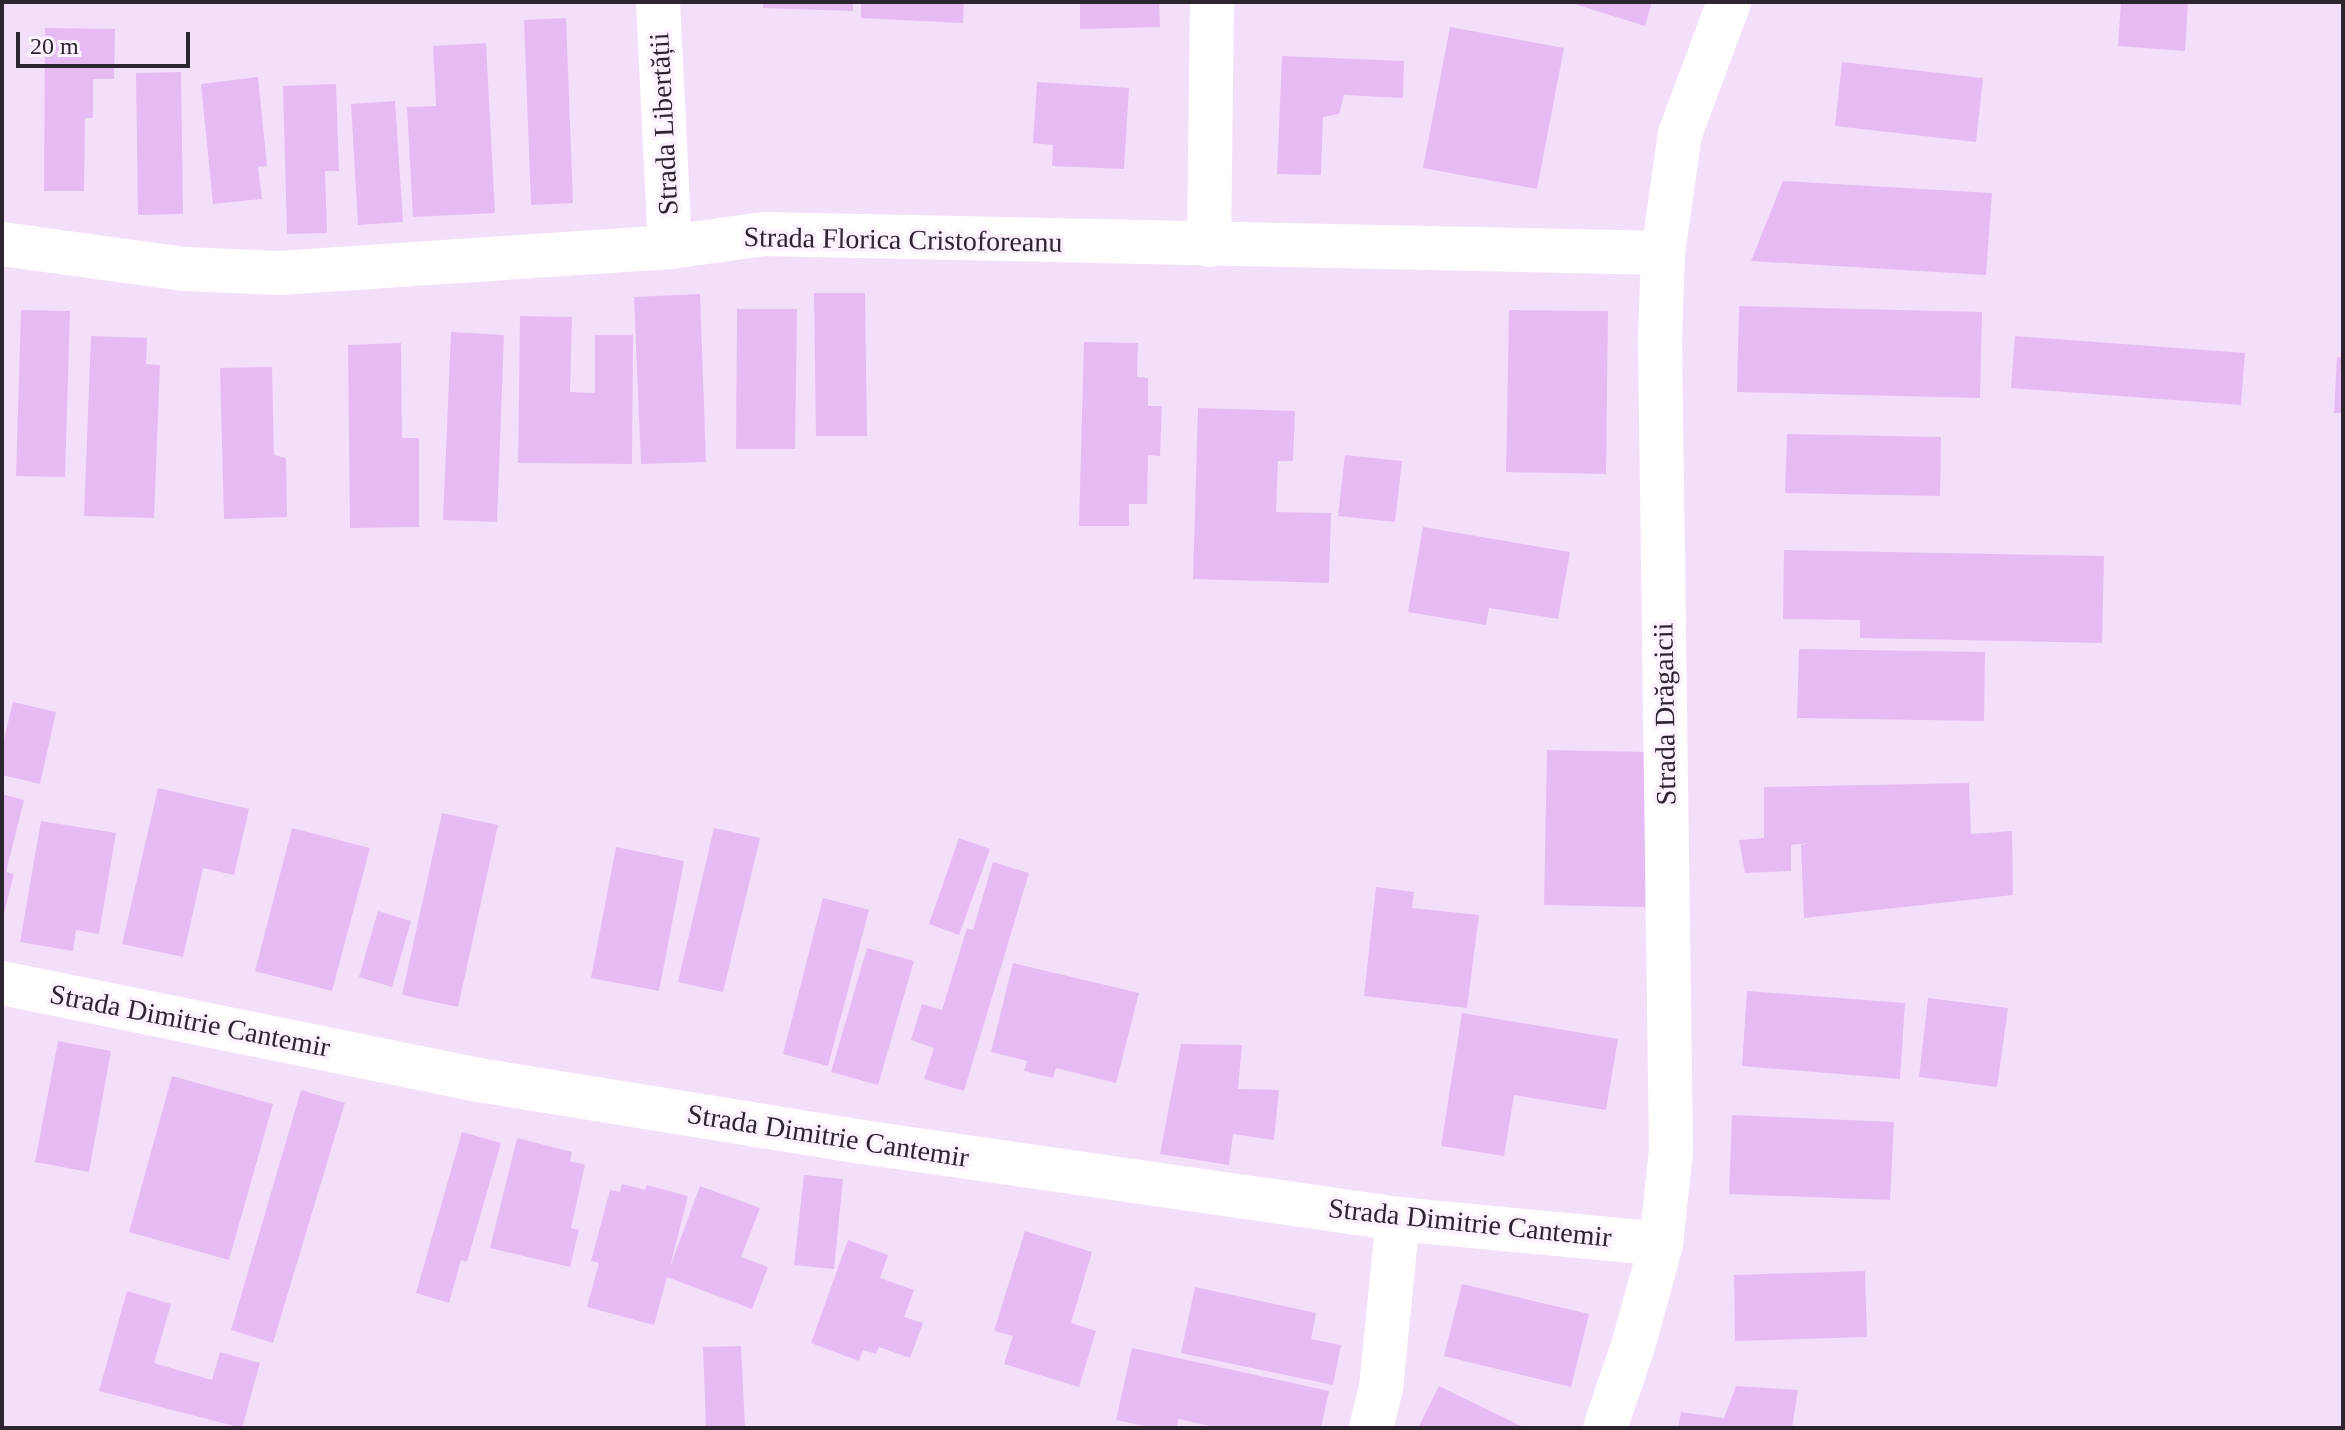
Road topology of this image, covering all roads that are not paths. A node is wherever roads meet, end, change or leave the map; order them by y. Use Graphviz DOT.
graph roads {
  1 [pos="658,2"];
  2 [pos="1212,2"];
  3 [pos="1729,2"];
  4 [pos="2,244"];
  5 [pos="1209,245"];
  6 [pos="670,247"];
  7 [pos="1663,253"];
  8 [pos="2,983"];
  9 [pos="1398,1219"];
  10 [pos="1661,1244"];
  11 [pos="1371,1428"];
  12 [pos="1605,1428"];
  1 -- 6 [label="street, Strada Libertății"];
  2 -- 5 [label="street"];
  3 -- 7 [label="street, Strada Drăgaicii"];
  4 -- 6 [label="street, Strada Florica Cristoforeanu"];
  5 -- 6 [label="street, Strada Florica Cristoforeanu"];
  5 -- 7 [label="street, Strada Florica Cristoforeanu"];
  7 -- 10 [label="street, Strada Drăgaicii"];
  8 -- 9 [label="street, Strada Dimitrie Cantemir"];
  9 -- 10 [label="street, Strada Dimitrie Cantemir"];
  9 -- 11 [label="street"];
  10 -- 12 [label="street, Strada Drăgaicii"];
}
